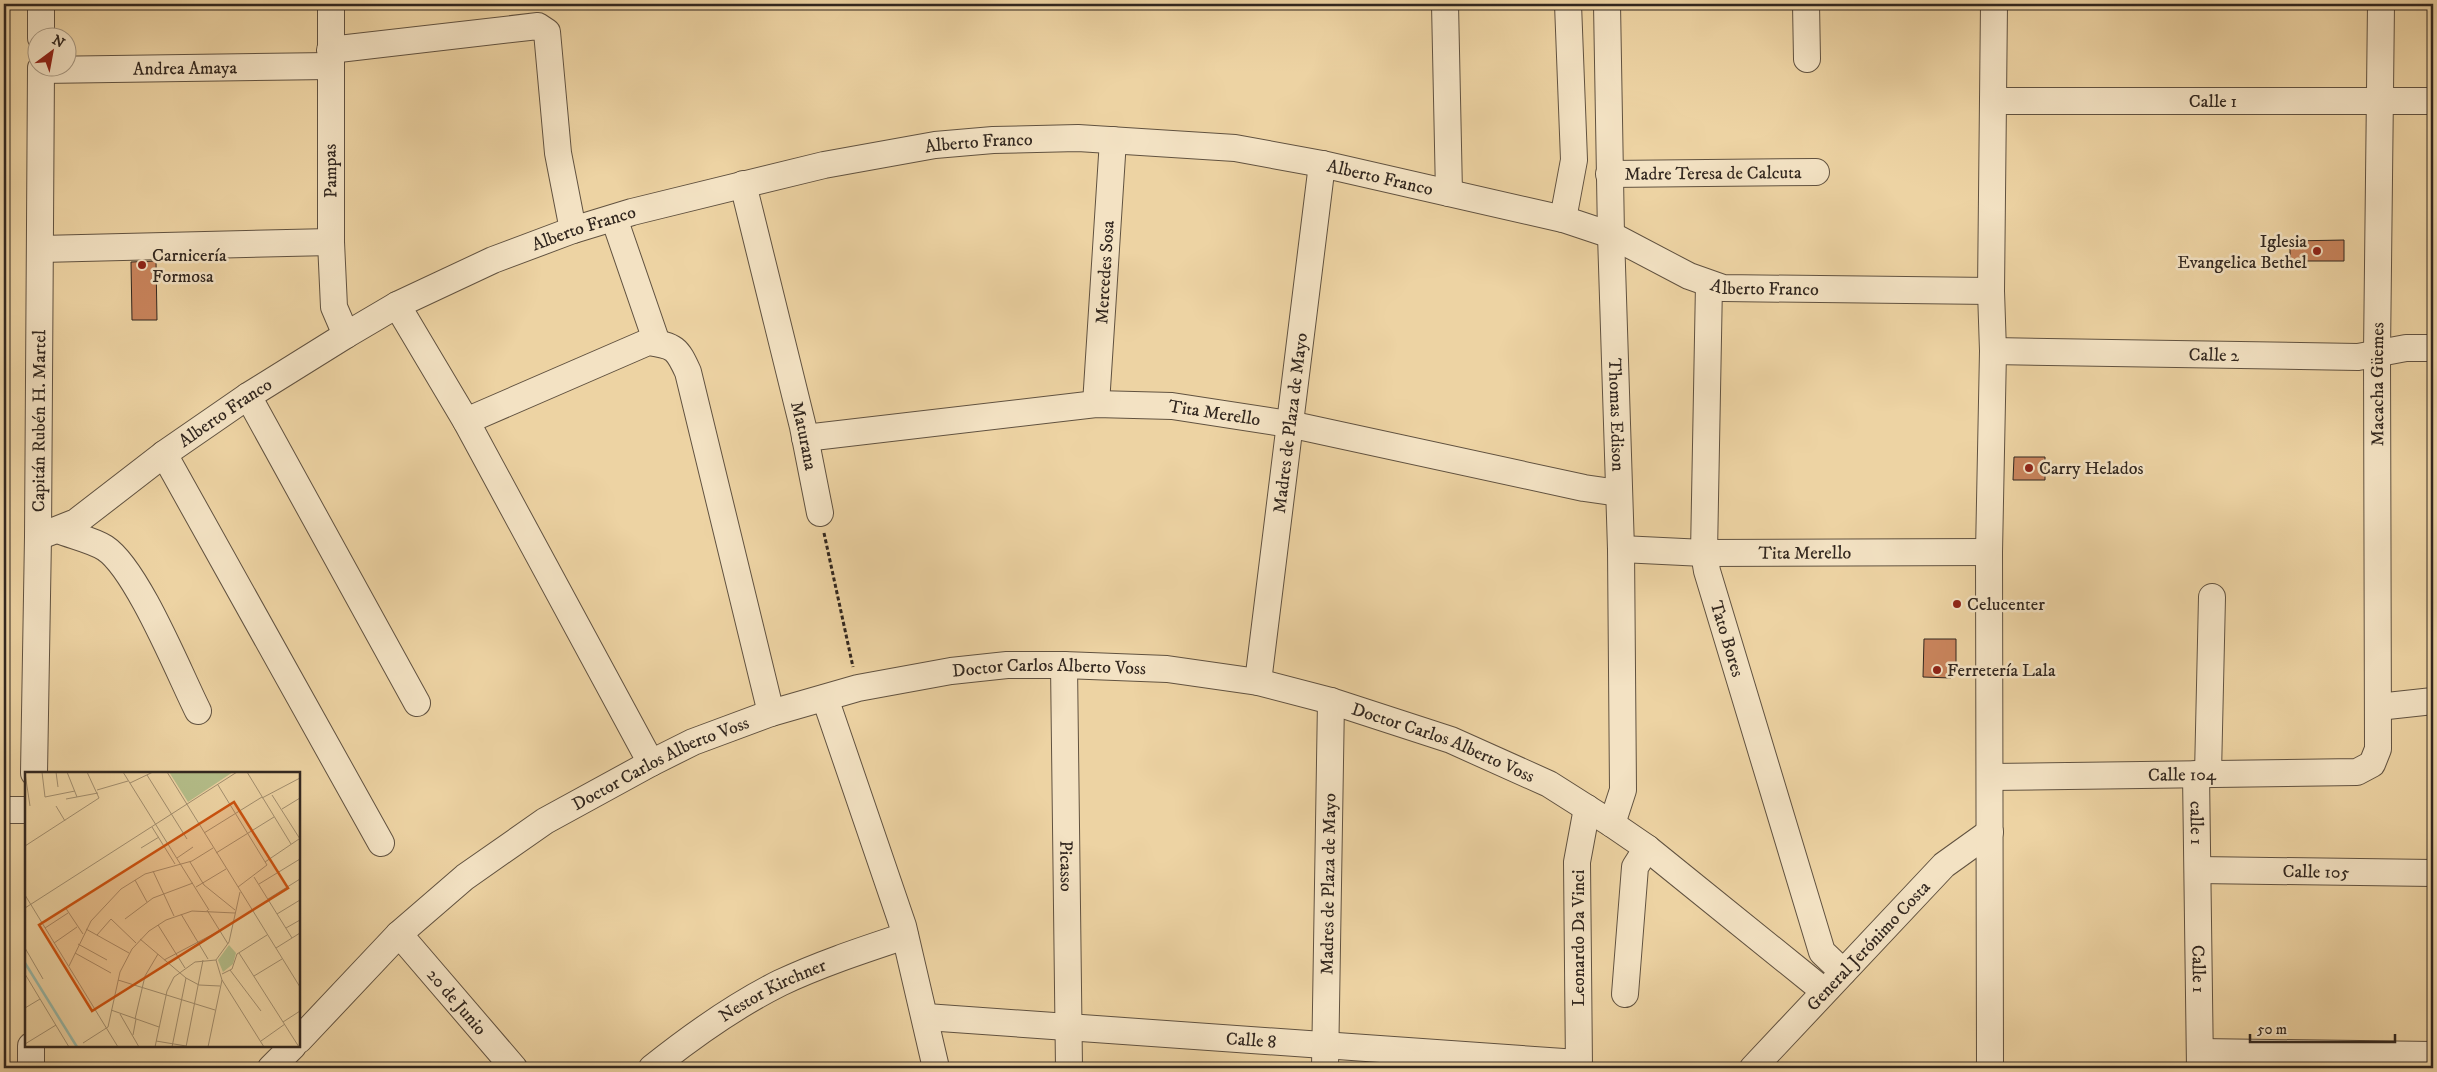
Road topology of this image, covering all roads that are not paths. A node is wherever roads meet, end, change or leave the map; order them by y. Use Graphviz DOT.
graph roads {
  1 [pos="41,4"];
  2 [pos="331,4"];
  3 [pos="1445,4"];
  4 [pos="1568,4"];
  5 [pos="1607,4"];
  6 [pos="1806,4"];
  7 [pos="1994,4"];
  8 [pos="2381,4"];
  9 [pos="41,28"];
  10 [pos="330,58"];
  11 [pos="1807,59"];
  12 [pos="78,68"];
  13 [pos="41,78"];
  14 [pos="2378,100"];
  15 [pos="1994,101"];
  16 [pos="2433,101"];
  17 [pos="1114,140"];
  18 [pos="1322,164"];
  19 [pos="1816,172"];
  20 [pos="1610,174"];
  21 [pos="743,184"];
  22 [pos="1448,193"];
  23 [pos="614,218"];
  24 [pos="1563,219"];
  25 [pos="573,230"];
  26 [pos="1611,235"];
  27 [pos="331,242"];
  28 [pos="41,249"];
  29 [pos="1709,284"];
  30 [pos="1991,291"];
  31 [pos="397,305"];
  32 [pos="346,336"];
  33 [pos="657,344"];
  34 [pos="2433,348"];
  35 [pos="1993,351"];
  36 [pos="2377,353"];
  37 [pos="248,396"];
  38 [pos="1096,404"];
  39 [pos="466,422"];
  40 [pos="1289,424"];
  41 [pos="805,438"];
  42 [pos="164,454"];
  43 [pos="1619,493"];
  44 [pos="820,513"];
  45 [pos="48,534"];
  46 [pos="1621,550"];
  47 [pos="1989,552"];
  48 [pos="1704,553"];
  49 [pos="2212,597"];
  50 [pos="1064,665"];
  51 [pos="1258,682"];
  52 [pos="825,698"];
  53 [pos="1331,701"];
  54 [pos="2433,701"];
  55 [pos="417,703"];
  56 [pos="2378,707"];
  57 [pos="198,711"];
  58 [pos="771,713"];
  59 [pos="651,763"];
  60 [pos="2372,764"];
  61 [pos="34,772"];
  62 [pos="2202,774"];
  63 [pos="1990,777"];
  64 [pos="1587,808"];
  65 [pos="4,810"];
  66 [pos="25,810"];
  67 [pos="1612,824"];
  68 [pos="1990,832"];
  69 [pos="381,842"];
  70 [pos="1647,848"];
  71 [pos="2198,870"];
  72 [pos="2433,873"];
  73 [pos="399,934"];
  74 [pos="905,936"];
  75 [pos="1842,972"];
  76 [pos="1824,991"];
  77 [pos="1625,994"];
  78 [pos="926,1018"];
  79 [pos="1070,1028"];
  80 [pos="300,1039"];
  81 [pos="32,1047"];
  82 [pos="292,1047"];
  83 [pos="2433,1055"];
  84 [pos="1325,1057"];
  85 [pos="2200,1060"];
  86 [pos="1579,1066"];
  87 [pos="31,1068"];
  88 [pos="272,1068"];
  89 [pos="514,1068"];
  90 [pos="652,1068"];
  91 [pos="936,1068"];
  92 [pos="1069,1068"];
  93 [pos="1753,1068"];
  94 [pos="1990,1068"];
  1 -- 9 [label="street"];
  2 -- 10 [label="street, Pampas"];
  3 -- 22 [label="street"];
  4 -- 24 [label="street"];
  5 -- 20 [label="street, Thomas Edison"];
  6 -- 11 [label="street"];
  7 -- 15 [label="street"];
  8 -- 14 [label="street, Macacha Güemes"];
  10 -- 12 [label="street, Andrea Amaya"];
  10 -- 25 [label="street, Andrea Amaya"];
  10 -- 27 [label="street, Pampas"];
  13 -- 28 [label="street, Capitán Rubén H. Martel"];
  14 -- 15 [label="street, Calle 1"];
  14 -- 16 [label="street, Calle 1"];
  14 -- 36 [label="street, Macacha Güemes"];
  15 -- 30 [label="street"];
  17 -- 18 [label="street, Alberto Franco"];
  17 -- 21 [label="street, Alberto Franco"];
  17 -- 38 [label="street, Mercedes Sosa"];
  18 -- 22 [label="street, Alberto Franco"];
  18 -- 40 [label="street, Madres de Plaza de Mayo"];
  19 -- 20 [label="street, Madre Teresa de Calcuta"];
  20 -- 26 [label="street, Thomas Edison"];
  21 -- 23 [label="street, Alberto Franco"];
  21 -- 41 [label="street, Maturana"];
  22 -- 24 [label="street, Alberto Franco"];
  23 -- 25 [label="street, Alberto Franco"];
  23 -- 33 [label="street"];
  24 -- 26 [label="street, Alberto Franco"];
  25 -- 31 [label="street, Alberto Franco"];
  26 -- 29 [label="street, Alberto Franco"];
  26 -- 43 [label="street, Thomas Edison"];
  27 -- 28 [label="street"];
  27 -- 32 [label="street, Pampas"];
  28 -- 45 [label="street, Capitán Rubén H. Martel"];
  29 -- 30 [label="street, Alberto Franco"];
  29 -- 48 [label="street, Tato Bores"];
  30 -- 35 [label="street"];
  31 -- 32 [label="street, Alberto Franco"];
  31 -- 39 [label="street"];
  32 -- 37 [label="street, Alberto Franco"];
  33 -- 39 [label="street"];
  33 -- 58 [label="street"];
  34 -- 36 [label="street, Calle 2"];
  35 -- 36 [label="street, Calle 2"];
  35 -- 47 [label="street"];
  36 -- 56 [label="street, Macacha Güemes"];
  37 -- 42 [label="street, Alberto Franco"];
  37 -- 55 [label="street"];
  38 -- 40 [label="street, Tita Merello"];
  38 -- 41 [label="street, Tita Merello"];
  39 -- 59 [label="street"];
  40 -- 43 [label="street, Tita Merello"];
  40 -- 51 [label="street, Madres de Plaza de Mayo"];
  41 -- 44 [label="street, Maturana"];
  42 -- 45 [label="street, Alberto Franco"];
  42 -- 69 [label="street"];
  43 -- 46 [label="street, Thomas Edison"];
  45 -- 57 [label="street"];
  45 -- 61 [label="street, Capitán Rubén H. Martel"];
  46 -- 48 [label="street, Tita Merello"];
  46 -- 67 [label="street, Thomas Edison"];
  47 -- 48 [label="street, Tita Merello"];
  47 -- 63 [label="street"];
  48 -- 75 [label="street, Tato Bores"];
  49 -- 62 [label="street, calle 1"];
  50 -- 51 [label="street, Doctor Carlos Alberto Voss"];
  50 -- 52 [label="street, Doctor Carlos Alberto Voss"];
  50 -- 79 [label="street, Picasso"];
  51 -- 53 [label="street, Doctor Carlos Alberto Voss"];
  52 -- 58 [label="street, Doctor Carlos Alberto Voss"];
  52 -- 74 [label="street"];
  53 -- 64 [label="street, Doctor Carlos Alberto Voss"];
  53 -- 84 [label="street, Madres de Plaza de Mayo"];
  54 -- 56 [label="street"];
  56 -- 60 [label="street, Macacha Güemes"];
  58 -- 59 [label="street, Doctor Carlos Alberto Voss"];
  59 -- 73 [label="street, Doctor Carlos Alberto Voss"];
  60 -- 62 [label="street, Calle 104"];
  62 -- 63 [label="street, Calle 104"];
  62 -- 71 [label="street, calle 1"];
  63 -- 68 [label="street"];
  64 -- 67 [label="street, Doctor Carlos Alberto Voss"];
  64 -- 86 [label="street, Leonardo Da Vinci"];
  65 -- 66 [label="street"];
  67 -- 70 [label="street, Doctor Carlos Alberto Voss"];
  68 -- 75 [label="street, General Jerónimo Costa"];
  68 -- 94 [label="street"];
  70 -- 76 [label="street, Doctor Carlos Alberto Voss"];
  70 -- 77 [label="street"];
  71 -- 72 [label="street, Calle 105"];
  71 -- 85 [label="street, Calle 1"];
  73 -- 80 [label="street, Doctor Carlos Alberto Voss"];
  73 -- 89 [label="street, 20 de Junio"];
  74 -- 78 [label="street"];
  74 -- 90 [label="street, Nestor Kirchner"];
  75 -- 76 [label="street, General Jerónimo Costa"];
  76 -- 93 [label="street, General Jerónimo Costa"];
  78 -- 79 [label="street, Calle 8"];
  78 -- 91 [label="street"];
  79 -- 84 [label="street, Calle 8"];
  79 -- 92 [label="street, Picasso"];
  81 -- 87 [label="street"];
  82 -- 88 [label="street"];
  83 -- 85 [label="street"];
  84 -- 86 [label="street, Calle 8"];
}
